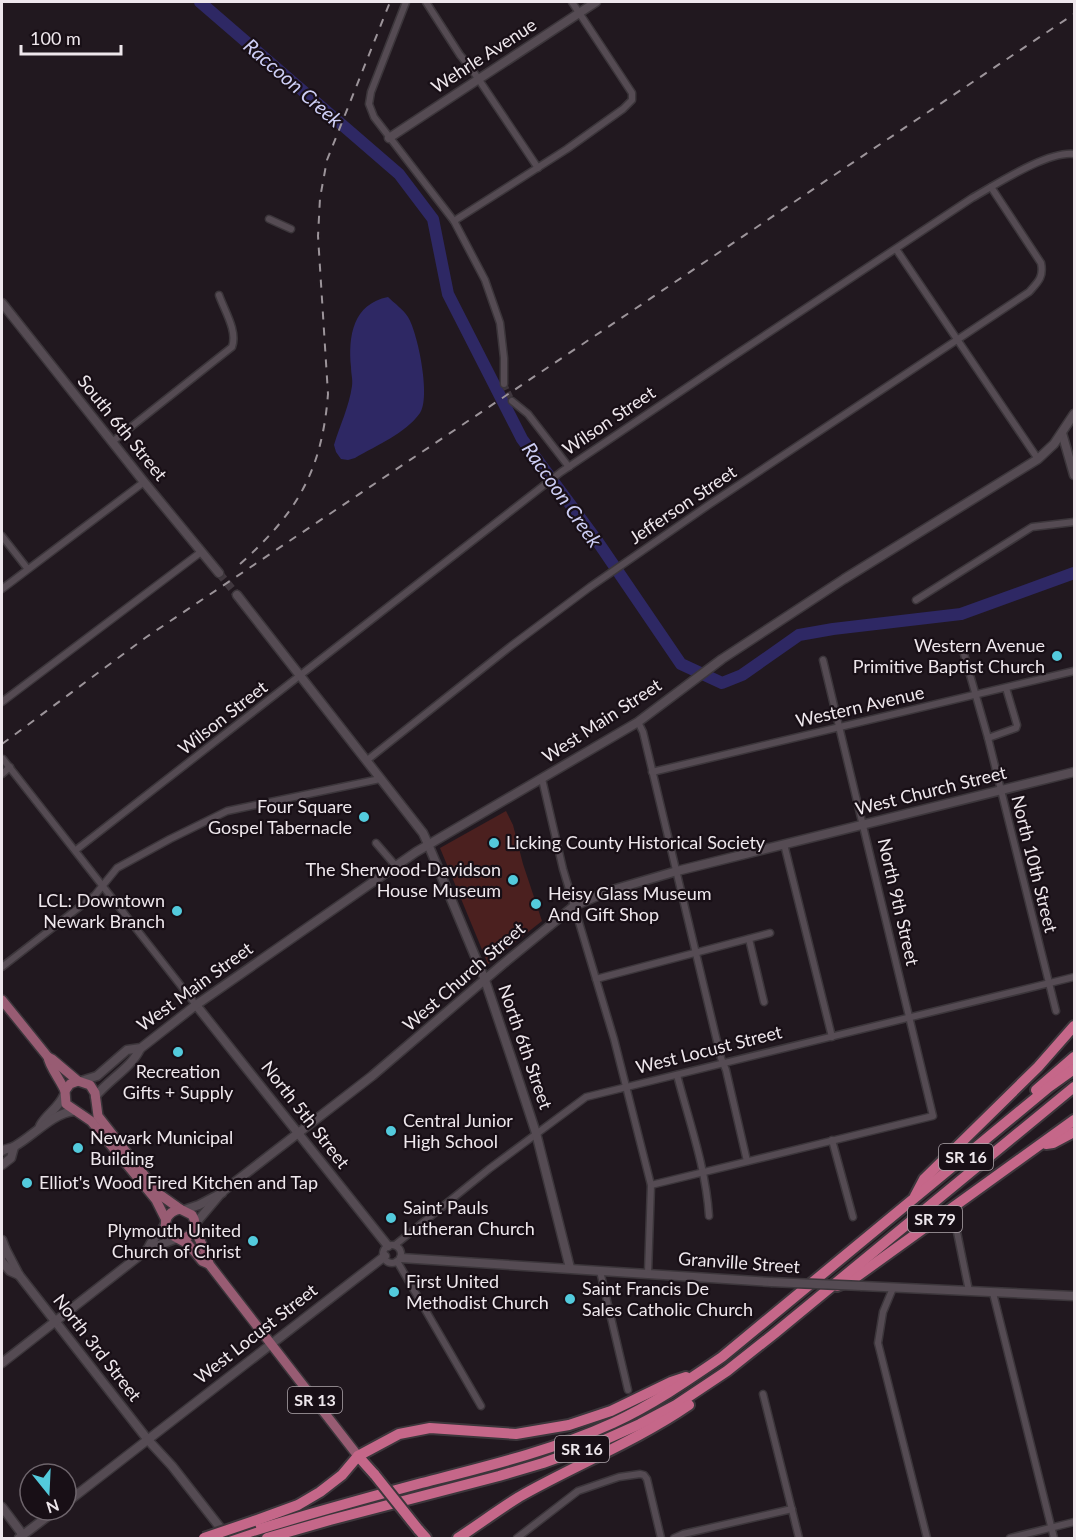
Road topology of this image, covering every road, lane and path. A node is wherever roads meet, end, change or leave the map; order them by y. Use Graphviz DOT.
graph roads {
  1 [pos="406,2"];
  2 [pos="426,2"];
  3 [pos="572,2"];
  4 [pos="596,2"];
  5 [pos="579,13"];
  6 [pos="479,80"];
  7 [pos="389,138"];
  8 [pos="1074,153"];
  9 [pos="538,168"];
  10 [pos="991,187"];
  11 [pos="269,219"];
  12 [pos="454,221"];
  13 [pos="291,229"];
  14 [pos="896,249"];
  15 [pos="219,295"];
  16 [pos="2,303"];
  17 [pos="957,339"];
  18 [pos="504,384"];
  19 [pos="512,401"];
  20 [pos="1074,414"];
  21 [pos="1062,433"];
  22 [pos="112,442"];
  23 [pos="1038,459"];
  24 [pos="569,467"];
  25 [pos="1074,476"];
  26 [pos="144,482"];
  27 [pos="1074,522"];
  28 [pos="2,536"];
  29 [pos="201,552"];
  30 [pos="27,568"];
  31 [pos="219,573"];
  32 [pos="2,589"];
  33 [pos="237,596"];
  34 [pos="916,600"];
  35 [pos="964,654"];
  36 [pos="823,660"];
  37 [pos="1074,671"];
  38 [pos="301,677"];
  39 [pos="1006,688"];
  40 [pos="976,696"];
  41 [pos="2,702"];
  42 [pos="638,722"];
  43 [pos="840,726"];
  44 [pos="988,738"];
  45 [pos="3,759"];
  46 [pos="366,761"];
  47 [pos="10,767"];
  48 [pos="652,772"];
  49 [pos="1074,772"];
  50 [pos="2,774"];
  51 [pos="380,779"];
  52 [pos="542,779"];
  53 [pos="1000,790"];
  54 [pos="864,825"];
  55 [pos="376,843"];
  56 [pos="428,844"];
  57 [pos="784,844"];
  58 [pos="76,850"];
  59 [pos="395,865"];
  60 [pos="677,871"];
  61 [pos="103,884"];
  62 [pos="574,906"];
  63 [pos="770,933"];
  64 [pos="749,939"];
  65 [pos="696,953"];
  66 [pos="2,967"];
  67 [pos="1074,977"];
  68 [pos="596,979"];
  69 [pos="485,980"];
  70 [pos="1048,983"];
  71 [pos="2,1000"];
  72 [pos="764,1002"];
  73 [pos="196,1005"];
  74 [pos="1056,1011"];
  75 [pos="911,1018"];
  76 [pos="1074,1026"];
  77 [pos="832,1037"];
  78 [pos="140,1049"];
  79 [pos="1074,1057"];
  80 [pos="48,1058"];
  81 [pos="723,1064"];
  82 [pos="1074,1070"];
  83 [pos="676,1075"];
  84 [pos="80,1081"];
  85 [pos="1074,1087"];
  86 [pos="627,1088"];
  87 [pos="65,1093"];
  88 [pos="95,1098"];
  89 [pos="1021,1110"];
  90 [pos="75,1111"];
  91 [pos="1074,1120"];
  92 [pos="40,1126"];
  93 [pos="1074,1132"];
  94 [pos="298,1133"];
  95 [pos="536,1133"];
  96 [pos="832,1140"];
  97 [pos="1039,1144"];
  98 [pos="14,1147"];
  99 [pos="2,1151"];
  100 [pos="747,1161"];
  101 [pos="2,1166"];
  102 [pos="702,1172"];
  103 [pos="651,1185"];
  104 [pos="222,1192"];
  105 [pos="911,1203"];
  106 [pos="182,1209"];
  107 [pos="709,1216"];
  108 [pos="853,1217"];
  109 [pos="166,1222"];
  110 [pos="195,1226"];
  111 [pos="956,1227"];
  112 [pos="178,1239"];
  113 [pos="392,1245"];
  114 [pos="3,1248"];
  115 [pos="148,1250"];
  116 [pos="385,1256"];
  117 [pos="399,1260"];
  118 [pos="2,1262"];
  119 [pos="209,1264"];
  120 [pos="570,1268"];
  121 [pos="600,1271"];
  122 [pos="648,1273"];
  123 [pos="19,1275"];
  124 [pos="893,1288"];
  125 [pos="828,1289"];
  126 [pos="969,1291"];
  127 [pos="993,1293"];
  128 [pos="1074,1296"];
  129 [pos="55,1321"];
  130 [pos="271,1344"];
  131 [pos="2,1363"];
  132 [pos="727,1371"];
  133 [pos="701,1372"];
  134 [pos="628,1390"];
  135 [pos="763,1394"];
  136 [pos="481,1406"];
  137 [pos="148,1440"];
  138 [pos="358,1456"];
  139 [pos="78,1494"];
  140 [pos="2,1507"];
  141 [pos="792,1509"];
  142 [pos="40,1522"];
  143 [pos="1074,1522"];
  144 [pos="256,1525"];
  145 [pos="1052,1528"];
  146 [pos="21,1537"];
  147 [pos="268,1538"];
  148 [pos="204,1539"];
  149 [pos="230,1539"];
  150 [pos="426,1539"];
  151 [pos="458,1539"];
  152 [pos="517,1539"];
  153 [pos="661,1539"];
  154 [pos="674,1539"];
  155 [pos="799,1539"];
  156 [pos="927,1539"];
  157 [pos="1010,1539"];
  158 [pos="1054,1539"];
  1 -- 7 [label="street"];
  2 -- 6 [label="street"];
  3 -- 5 [label="street"];
  4 -- 5 [label="street, Wehrle Avenue"];
  5 -- 6 [label="street, Wehrle Avenue"];
  5 -- 9 [label="street"];
  6 -- 7 [label="street, Wehrle Avenue"];
  6 -- 9 [label="street"];
  7 -- 12 [label="street"];
  8 -- 10 [label="street, Wilson Street"];
  9 -- 12 [label="street"];
  10 -- 14 [label="street, Wilson Street"];
  10 -- 17 [label="street, Jefferson Street"];
  11 -- 13 [label="street"];
  12 -- 18 [label="street"];
  14 -- 17 [label="street"];
  14 -- 24 [label="street, Wilson Street"];
  15 -- 22 [label="street"];
  16 -- 22 [label="street, South 6th Street"];
  17 -- 23 [label="street"];
  17 -- 46 [label="street, Jefferson Street"];
  19 -- 24 [label="street"];
  20 -- 21 [label="street, West Main Street"];
  21 -- 23 [label="street, West Main Street"];
  21 -- 25 [label="street"];
  22 -- 26 [label="street, South 6th Street"];
  23 -- 42 [label="street, West Main Street"];
  24 -- 38 [label="street, Wilson Street"];
  26 -- 29 [label="street, South 6th Street"];
  26 -- 30 [label="street"];
  27 -- 34 [label="street"];
  28 -- 30 [label="street"];
  29 -- 31 [label="street, South 6th Street"];
  29 -- 41 [label="street"];
  30 -- 32 [label="street"];
  33 -- 38 [label="street"];
  35 -- 40 [label="street, North 10th Street"];
  36 -- 43 [label="street, North 9th Street"];
  37 -- 39 [label="street, Western Avenue"];
  38 -- 46 [label="street"];
  38 -- 58 [label="street, Wilson Street"];
  39 -- 40 [label="street, Western Avenue"];
  39 -- 44 [label="street"];
  40 -- 43 [label="street, Western Avenue"];
  40 -- 44 [label="street, North 10th Street"];
  42 -- 48 [label="street"];
  42 -- 52 [label="street, West Main Street"];
  43 -- 48 [label="street, Western Avenue"];
  43 -- 54 [label="street, North 9th Street"];
  44 -- 53 [label="street, North 10th Street"];
  45 -- 47 [label="street"];
  46 -- 51 [label="street"];
  47 -- 50 [label="street"];
  47 -- 58 [label="street"];
  48 -- 60 [label="street"];
  49 -- 53 [label="street, West Church Street"];
  51 -- 56 [label="street"];
  51 -- 61 [label="street"];
  52 -- 56 [label="street, West Main Street"];
  52 -- 62 [label="street"];
  53 -- 54 [label="street, West Church Street"];
  53 -- 70 [label="street, North 10th Street"];
  54 -- 57 [label="street, West Church Street"];
  54 -- 75 [label="street, North 9th Street"];
  55 -- 59 [label="street"];
  56 -- 59 [label="street, West Main Street"];
  56 -- 69 [label="street, North 6th Street"];
  57 -- 60 [label="street, West Church Street"];
  57 -- 77 [label="street"];
  58 -- 61 [label="street"];
  59 -- 73 [label="street, West Main Street"];
  60 -- 62 [label="street, West Church Street"];
  60 -- 65 [label="street"];
  61 -- 66 [label="street"];
  61 -- 73 [label="street"];
  62 -- 68 [label="street"];
  62 -- 69 [label="street, West Church Street"];
  63 -- 64 [label="street"];
  64 -- 65 [label="street"];
  64 -- 72 [label="street"];
  65 -- 68 [label="street"];
  65 -- 81 [label="street"];
  67 -- 70 [label="street, West Locust Street"];
  68 -- 86 [label="street"];
  69 -- 94 [label="street, West Church Street"];
  69 -- 95 [label="street, North 6th Street"];
  70 -- 74 [label="street, North 10th Street"];
  70 -- 75 [label="street, West Locust Street"];
  71 -- 80 [label="main road"];
  73 -- 78 [label="street, West Main Street"];
  73 -- 94 [label="street, North 5th Street"];
  75 -- 77 [label="street, West Locust Street"];
  75 -- 96 [label="street, North 9th Street"];
  76 -- 105 [label="highway"];
  77 -- 81 [label="street, West Locust Street"];
  78 -- 84 [label="street"];
  78 -- 88 [label="street"];
  79 -- 89 [label="highway"];
  80 -- 84 [label="main road"];
  80 -- 87 [label="main road"];
  81 -- 83 [label="street, West Locust Street"];
  81 -- 100 [label="street"];
  82 -- 89 [label="highway, SR 16"];
  83 -- 86 [label="street, West Locust Street"];
  83 -- 102 [label="street"];
  84 -- 87 [label="main road"];
  84 -- 88 [label="main road"];
  85 -- 125 [label="highway, SR 16"];
  86 -- 95 [label="street, West Locust Street"];
  86 -- 103 [label="street"];
  87 -- 90 [label="main road"];
  87 -- 92 [label="street"];
  88 -- 90 [label="main road"];
  88 -- 106 [label="main road"];
  89 -- 105 [label="highway, SR 16"];
  90 -- 92 [label="street"];
  90 -- 109 [label="main road"];
  91 -- 97 [label="highway, SR 79"];
  92 -- 98 [label="street"];
  93 -- 97 [label="highway"];
  94 -- 104 [label="street, West Church Street"];
  94 -- 113 [label="street, North 5th Street"];
  95 -- 113 [label="street, West Locust Street"];
  95 -- 120 [label="street, North 6th Street"];
  96 -- 100 [label="street"];
  96 -- 108 [label="street"];
  97 -- 125 [label="highway, SR 79"];
  98 -- 99 [label="street"];
  98 -- 101 [label="street"];
  100 -- 102 [label="street"];
  102 -- 103 [label="street"];
  102 -- 107 [label="street"];
  103 -- 122 [label="street"];
  104 -- 106 [label="street, West Church Street"];
  104 -- 110 [label="street, West Church Street"];
  105 -- 133 [label="highway, SR 16"];
  106 -- 109 [label="main road"];
  106 -- 110 [label="main road"];
  109 -- 112 [label="main road"];
  109 -- 115 [label="street"];
  110 -- 112 [label="main road"];
  110 -- 119 [label="main road, SR 13"];
  111 -- 126 [label="street"];
  112 -- 115 [label="street"];
  112 -- 119 [label="main road, SR 13"];
  113 -- 116 [label="street"];
  113 -- 117 [label="street"];
  114 -- 123 [label="street, North 3rd Street"];
  115 -- 129 [label="street"];
  116 -- 117 [label="street"];
  116 -- 130 [label="street, West Locust Street"];
  117 -- 120 [label="street, Granville Street"];
  117 -- 136 [label="street"];
  118 -- 123 [label="street, North 3rd Street"];
  119 -- 130 [label="main road, SR 13"];
  120 -- 121 [label="street, Granville Street"];
  121 -- 122 [label="street, Granville Street"];
  121 -- 134 [label="street"];
  122 -- 124 [label="street, Granville Street, bridge"];
  123 -- 129 [label="street, North 3rd Street"];
  124 -- 126 [label="street, Granville Street"];
  124 -- 156 [label="street"];
  125 -- 132 [label="highway, SR 16"];
  126 -- 127 [label="street, Granville Street"];
  127 -- 128 [label="street, Granville Street"];
  127 -- 145 [label="street"];
  129 -- 131 [label="street"];
  129 -- 137 [label="street, North 3rd Street"];
  130 -- 137 [label="street, West Locust Street"];
  130 -- 138 [label="main road, SR 13"];
  132 -- 147 [label="highway, SR 16"];
  132 -- 151 [label="highway"];
  133 -- 138 [label="highway"];
  133 -- 144 [label="highway, SR 16"];
  135 -- 141 [label="street"];
  137 -- 139 [label="street, West Locust Street"];
  137 -- 149 [label="street, North 3rd Street"];
  138 -- 144 [label="highway"];
  138 -- 150 [label="highway, SR 13, bridge"];
  140 -- 146 [label="street"];
  141 -- 154 [label="street"];
  141 -- 155 [label="street"];
  142 -- 146 [label="street"];
  143 -- 145 [label="street"];
  144 -- 148 [label="highway, bridge"];
  144 -- 149 [label="highway, SR 16"];
  145 -- 157 [label="street"];
  145 -- 158 [label="street"];
  152 -- 153 [label="street"];
}
